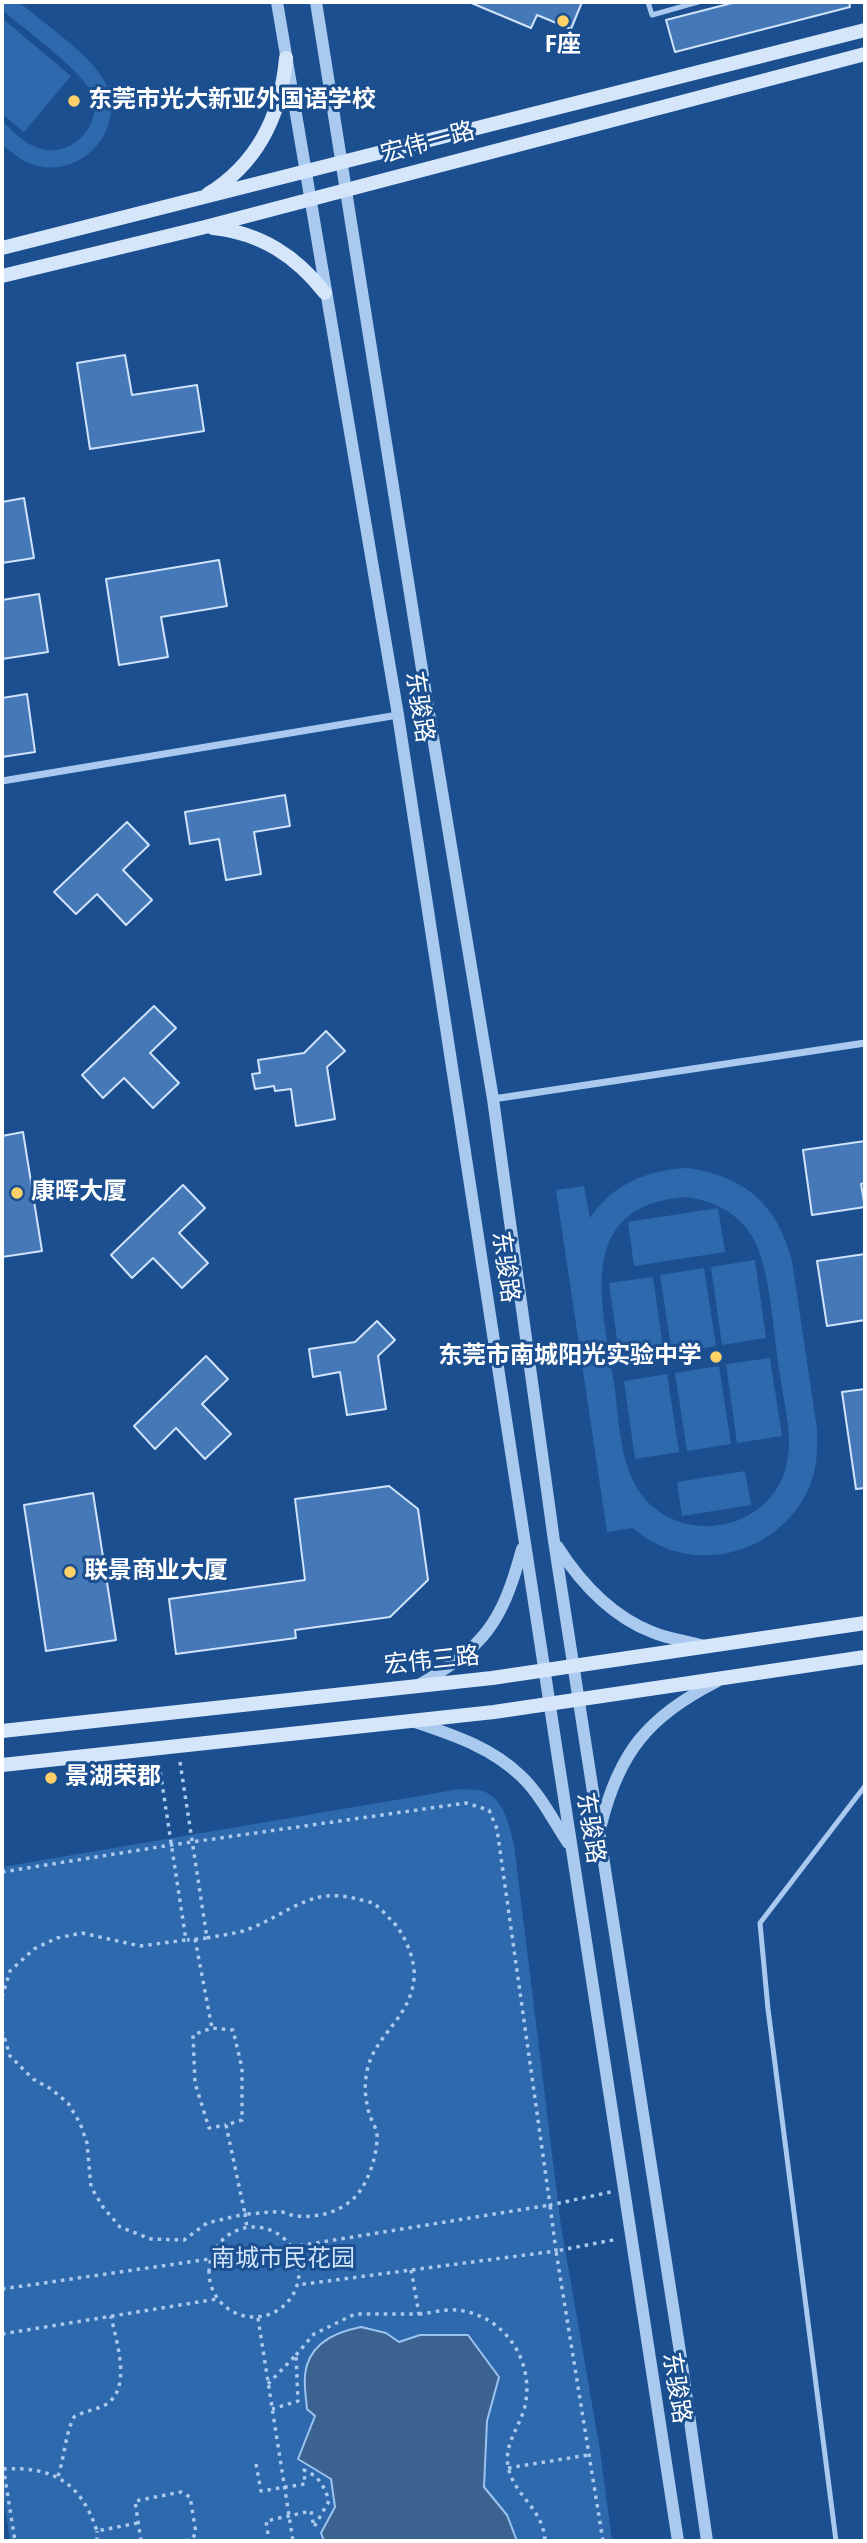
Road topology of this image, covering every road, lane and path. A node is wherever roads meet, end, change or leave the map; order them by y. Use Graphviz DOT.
graph roads {
  1 [pos="277,2"];
  2 [pos="316,2"];
  3 [pos="648,2"];
  4 [pos="698,2"];
  5 [pos="865,30"];
  6 [pos="865,54"];
  7 [pos="286,58"];
  8 [pos="342,164"];
  9 [pos="306,173"];
  10 [pos="347,189"];
  11 [pos="310,199"];
  12 [pos="198,200"];
  13 [pos="205,227"];
  14 [pos="2,248"];
  15 [pos="2,276"];
  16 [pos="325,293"];
  17 [pos="398,715"];
  18 [pos="2,781"];
  19 [pos="865,1043"];
  20 [pos="494,1100"];
  21 [pos="554,1541"];
  22 [pos="524,1542"];
  23 [pos="865,1623"];
  24 [pos="705,1646"];
  25 [pos="865,1657"];
  26 [pos="573,1665"];
  27 [pos="544,1670"];
  28 [pos="722,1679"];
  29 [pos="417,1686"];
  30 [pos="579,1700"];
  31 [pos="549,1704"];
  32 [pos="411,1720"];
  33 [pos="2,1731"];
  34 [pos="178,1746"];
  35 [pos="157,1748"];
  36 [pos="2,1765"];
  37 [pos="865,1786"];
  38 [pos="599,1832"];
  39 [pos="192,1842"];
  40 [pos="171,1845"];
  41 [pos="571,1848"];
  42 [pos="2,1872"];
  43 [pos="207,1938"];
  44 [pos="195,1939"];
  45 [pos="186,1940"];
  46 [pos="2,1997"];
  47 [pos="212,2028"];
  48 [pos="2,2030"];
  49 [pos="226,2125"];
  50 [pos="623,2189"];
  51 [pos="550,2205"];
  52 [pos="245,2214"];
  53 [pos="247,2228"];
  54 [pos="630,2236"];
  55 [pos="291,2247"];
  56 [pos="556,2251"];
  57 [pos="211,2259"];
  58 [pos="411,2269"];
  59 [pos="297,2285"];
  60 [pos="2,2290"];
  61 [pos="217,2299"];
  62 [pos="419,2314"];
  63 [pos="111,2316"];
  64 [pos="258,2318"];
  65 [pos="2,2334"];
  66 [pos="296,2355"];
  67 [pos="268,2384"];
  68 [pos="272,2409"];
  69 [pos="588,2455"];
  70 [pos="2,2459"];
  71 [pos="256,2464"];
  72 [pos="509,2468"];
  73 [pos="3,2469"];
  74 [pos="58,2476"];
  75 [pos="285,2488"];
  76 [pos="289,2515"];
  77 [pos="138,2524"];
  78 [pos="97,2532"];
  79 [pos="15,2541"];
  80 [pos="97,2541"];
  81 [pos="141,2541"];
  82 [pos="182,2541"];
  83 [pos="269,2541"];
  84 [pos="293,2541"];
  85 [pos="545,2541"];
  86 [pos="603,2541"];
  87 [pos="678,2541"];
  88 [pos="708,2541"];
  89 [pos="835,2541"];
  1 -- 7 [label="street, 东骏路"];
  2 -- 8 [label="street, 东骏路"];
  3 -- 4 [label="lane"];
  5 -- 8 [label="main road, 宏伟一路"];
  6 -- 10 [label="main road, 宏伟一路"];
  7 -- 9 [label="street, 东骏路"];
  7 -- 12 [label="main road"];
  8 -- 9 [label="main road, 宏伟一路"];
  8 -- 10 [label="street, 东骏路"];
  9 -- 11 [label="street, 东骏路"];
  9 -- 12 [label="main road, 宏伟一路"];
  10 -- 11 [label="main road, 宏伟一路"];
  10 -- 20 [label="street, 东骏路"];
  11 -- 13 [label="main road, 宏伟一路"];
  11 -- 16 [label="street, 东骏路"];
  12 -- 14 [label="main road, 宏伟一路"];
  13 -- 15 [label="main road, 宏伟一路"];
  13 -- 16 [label="main road"];
  16 -- 17 [label="street, 东骏路"];
  17 -- 18 [label="street"];
  17 -- 22 [label="street, 东骏路"];
  19 -- 20 [label="street"];
  20 -- 21 [label="street, 东骏路"];
  21 -- 24 [label="street"];
  21 -- 26 [label="street, 东骏路"];
  22 -- 27 [label="street, 东骏路"];
  22 -- 29 [label="street"];
  23 -- 24 [label="main road, 宏伟三路"];
  24 -- 26 [label="main road, 宏伟三路"];
  25 -- 28 [label="main road"];
  26 -- 27 [label="main road, 宏伟三路"];
  26 -- 30 [label="street, 东骏路"];
  27 -- 29 [label="main road, 宏伟三路"];
  27 -- 31 [label="street, 东骏路"];
  28 -- 30 [label="main road"];
  28 -- 38 [label="street"];
  29 -- 33 [label="main road, 宏伟三路"];
  30 -- 31 [label="main road"];
  30 -- 38 [label="street, 东骏路"];
  31 -- 32 [label="main road"];
  31 -- 41 [label="street, 东骏路"];
  32 -- 34 [label="main road"];
  32 -- 41 [label="street"];
  34 -- 35 [label="main road"];
  34 -- 39 [label="path"];
  35 -- 36 [label="main road"];
  35 -- 40 [label="path"];
  37 -- 89 [label="lane"];
  38 -- 88 [label="street, 东骏路"];
  39 -- 40 [label="path"];
  39 -- 43 [label="path"];
  39 -- 51 [label="path"];
  40 -- 42 [label="path"];
  40 -- 45 [label="path"];
  41 -- 50 [label="street, 东骏路"];
  43 -- 44 [label="path"];
  43 -- 52 [label="path"];
  44 -- 45 [label="path"];
  44 -- 47 [label="path"];
  45 -- 46 [label="path"];
  47 -- 49 [label="path"];
  47 -- 49 [label="path"];
  48 -- 52 [label="path"];
  49 -- 52 [label="path"];
  50 -- 51 [label="path"];
  50 -- 54 [label="street, 东骏路"];
  51 -- 55 [label="path"];
  51 -- 56 [label="path"];
  52 -- 53 [label="path"];
  53 -- 55 [label="path"];
  53 -- 57 [label="path"];
  54 -- 56 [label="path"];
  54 -- 87 [label="street, 东骏路"];
  55 -- 59 [label="path"];
  56 -- 58 [label="path"];
  56 -- 69 [label="path"];
  57 -- 60 [label="path"];
  57 -- 61 [label="path"];
  58 -- 59 [label="path"];
  58 -- 62 [label="path"];
  59 -- 64 [label="path"];
  61 -- 63 [label="path"];
  61 -- 64 [label="path"];
  62 -- 66 [label="path"];
  62 -- 72 [label="path"];
  63 -- 65 [label="path"];
  63 -- 74 [label="path"];
  64 -- 67 [label="path"];
  66 -- 67 [label="path"];
  66 -- 68 [label="path"];
  67 -- 68 [label="path"];
  68 -- 75 [label="path"];
  69 -- 72 [label="path"];
  69 -- 86 [label="path"];
  70 -- 73 [label="path"];
  71 -- 75 [label="path"];
  72 -- 85 [label="path"];
  73 -- 74 [label="path"];
  73 -- 79 [label="path"];
  74 -- 78 [label="path"];
  75 -- 76 [label="path"];
  75 -- 76 [label="path"];
  76 -- 83 [label="path"];
  76 -- 84 [label="path"];
  77 -- 78 [label="path"];
  77 -- 81 [label="path"];
  77 -- 82 [label="path"];
  78 -- 80 [label="path"];
}
